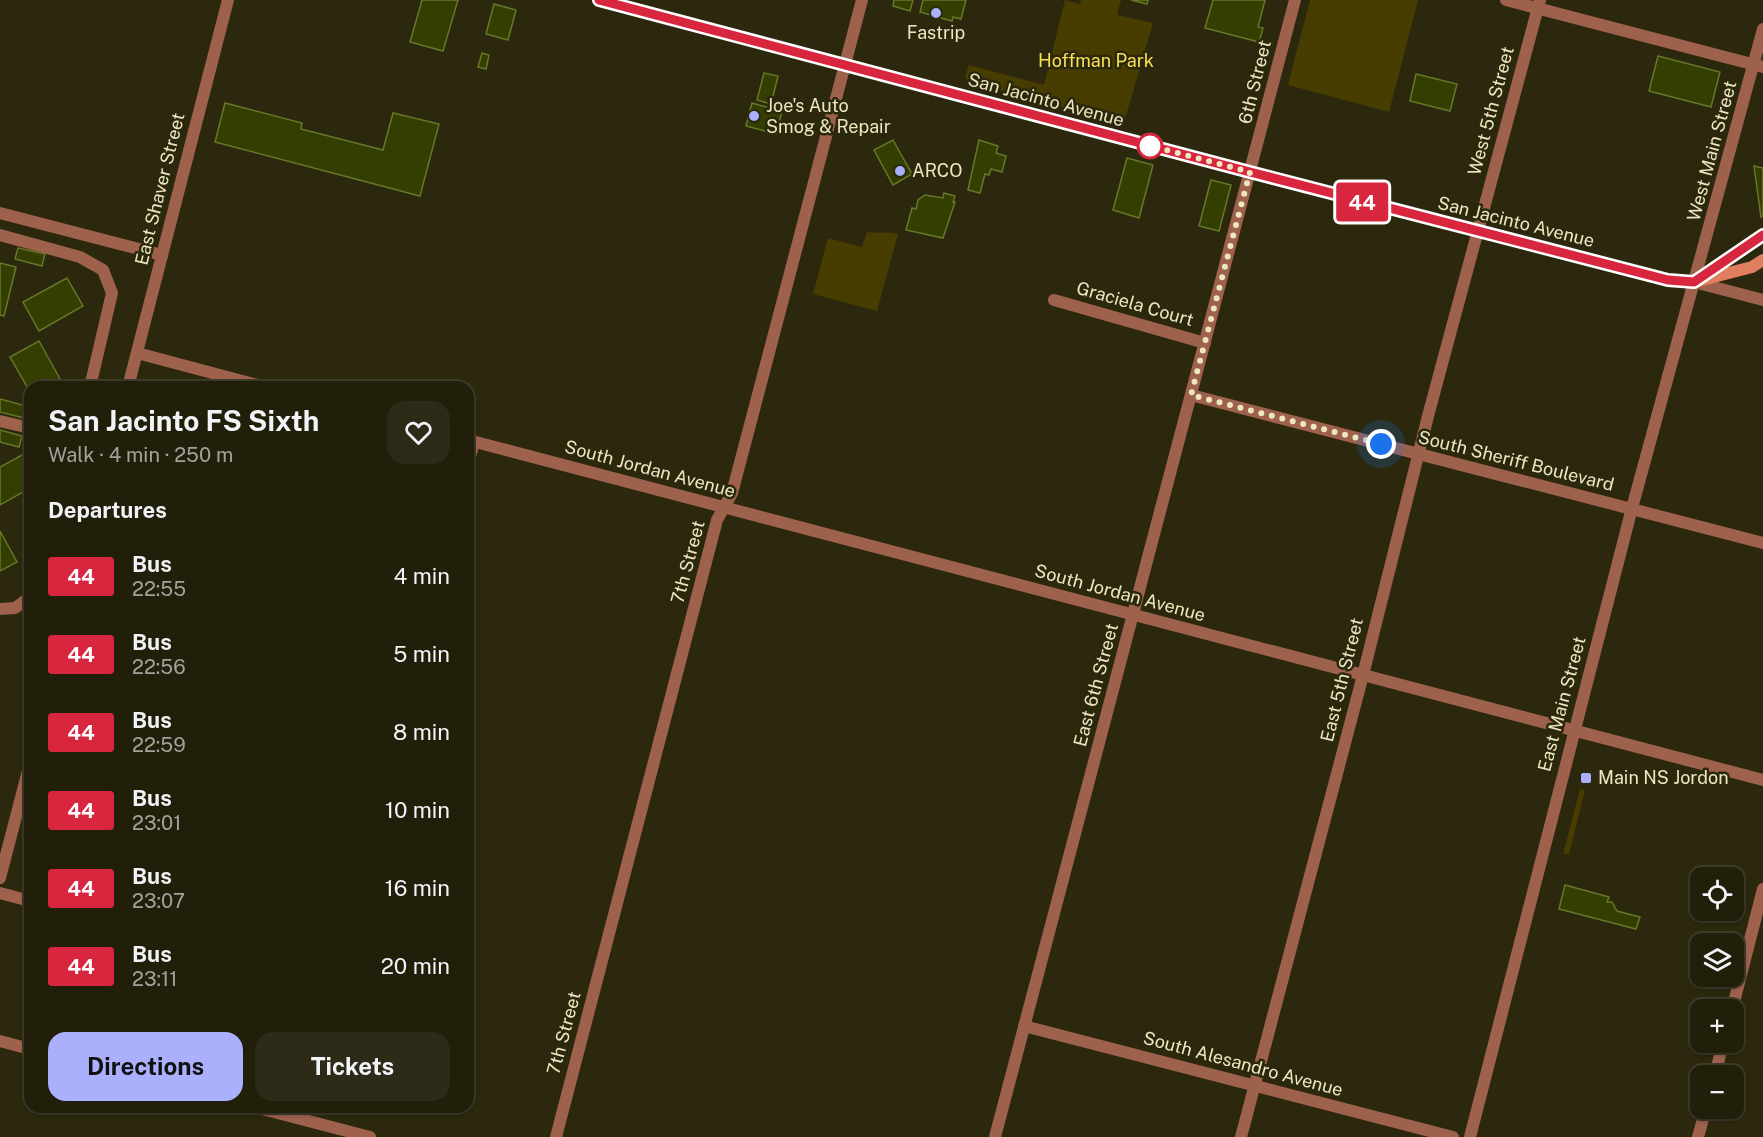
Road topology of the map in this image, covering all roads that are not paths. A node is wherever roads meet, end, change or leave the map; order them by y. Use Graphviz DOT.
graph roads {
  1 [pos="228,0"];
  2 [pos="599,0"];
  3 [pos="861,0"];
  4 [pos="1295,0"];
  5 [pos="1506,0"];
  6 [pos="1539,4"];
  7 [pos="1763,29"];
  8 [pos="844,65"];
  9 [pos="1758,66"];
  10 [pos="1250,172"];
  11 [pos="0,213"];
  12 [pos="1477,231"];
  13 [pos="0,235"];
  14 [pos="1763,235"];
  15 [pos="162,255"];
  16 [pos="1763,260"];
  17 [pos="1694,282"];
  18 [pos="1054,300"];
  19 [pos="1763,300"];
  20 [pos="1205,343"];
  21 [pos="137,353"];
  22 [pos="91,381"];
  23 [pos="130,381"];
  24 [pos="242,381"];
  25 [pos="1191,395"];
  26 [pos="0,421"];
  27 [pos="24,427"];
  28 [pos="474,442"];
  29 [pos="1418,455"];
  30 [pos="725,507"];
  31 [pos="1632,508"];
  32 [pos="1763,543"];
  33 [pos="24,601"];
  34 [pos="0,609"];
  35 [pos="1133,615"];
  36 [pos="1363,675"];
  37 [pos="1574,730"];
  38 [pos="1763,780"];
  39 [pos="24,786"];
  40 [pos="0,878"];
  41 [pos="1763,890"];
  42 [pos="0,893"];
  43 [pos="24,899"];
  44 [pos="1735,999"];
  45 [pos="1024,1026"];
  46 [pos="0,1041"];
  47 [pos="24,1047"];
  48 [pos="1254,1086"];
  49 [pos="278,1113"];
  50 [pos="1703,1119"];
  51 [pos="370,1137"];
  52 [pos="556,1137"];
  53 [pos="995,1137"];
  54 [pos="1241,1137"];
  55 [pos="1453,1137"];
  56 [pos="1470,1137"];
  57 [pos="1698,1137"];
  1 -- 15 [label="street, East Shaver Street"];
  2 -- 8 [label="main road, San Jacinto Avenue"];
  3 -- 8 [label="street, 7th Street"];
  4 -- 10 [label="street, 6th Street"];
  5 -- 6 [label="street"];
  6 -- 9 [label="street"];
  6 -- 12 [label="street, West 5th Street"];
  7 -- 9 [label="street, West Main Street"];
  8 -- 10 [label="main road, San Jacinto Avenue"];
  8 -- 30 [label="street, 7th Street"];
  9 -- 17 [label="street, West Main Street"];
  10 -- 12 [label="main road, San Jacinto Avenue"];
  10 -- 20 [label="street, East 6th Street"];
  11 -- 15 [label="street"];
  12 -- 17 [label="main road, San Jacinto Avenue"];
  12 -- 29 [label="street, East 5th Street"];
  13 -- 22 [label="street"];
  14 -- 17 [label="main road"];
  15 -- 21 [label="street, East Shaver Street"];
  16 -- 17 [label="main road"];
  17 -- 19 [label="street, San Jacinto Avenue"];
  17 -- 31 [label="street, East Main Street"];
  18 -- 20 [label="street, Graciela Court"];
  20 -- 25 [label="street, East 6th Street"];
  21 -- 23 [label="street, East Shaver Street"];
  21 -- 24 [label="street"];
  25 -- 29 [label="street, South Sheriff Boulevard"];
  25 -- 35 [label="street, East 6th Street"];
  26 -- 27 [label="street"];
  28 -- 30 [label="street, South Jordan Avenue"];
  29 -- 31 [label="street, South Sheriff Boulevard"];
  29 -- 36 [label="street, East 5th Street"];
  30 -- 35 [label="street, South Jordan Avenue"];
  30 -- 52 [label="street, 7th Street"];
  31 -- 32 [label="street, South Sheriff Boulevard"];
  31 -- 37 [label="street, East Main Street"];
  33 -- 34 [label="street"];
  35 -- 36 [label="street, South Jordan Avenue"];
  35 -- 45 [label="street, East 6th Street"];
  36 -- 37 [label="street, South Jordan Avenue"];
  36 -- 48 [label="street, East 5th Street"];
  37 -- 38 [label="street, South Jordan Avenue"];
  37 -- 56 [label="street, East Main Street"];
  39 -- 40 [label="street"];
  41 -- 44 [label="street"];
  42 -- 43 [label="street"];
  45 -- 48 [label="street, South Alesandro Avenue"];
  45 -- 53 [label="street, East 6th Street"];
  46 -- 47 [label="street"];
  48 -- 54 [label="street, East 5th Street"];
  48 -- 55 [label="street, South Alesandro Avenue"];
  49 -- 51 [label="street"];
  50 -- 57 [label="street"];
}
